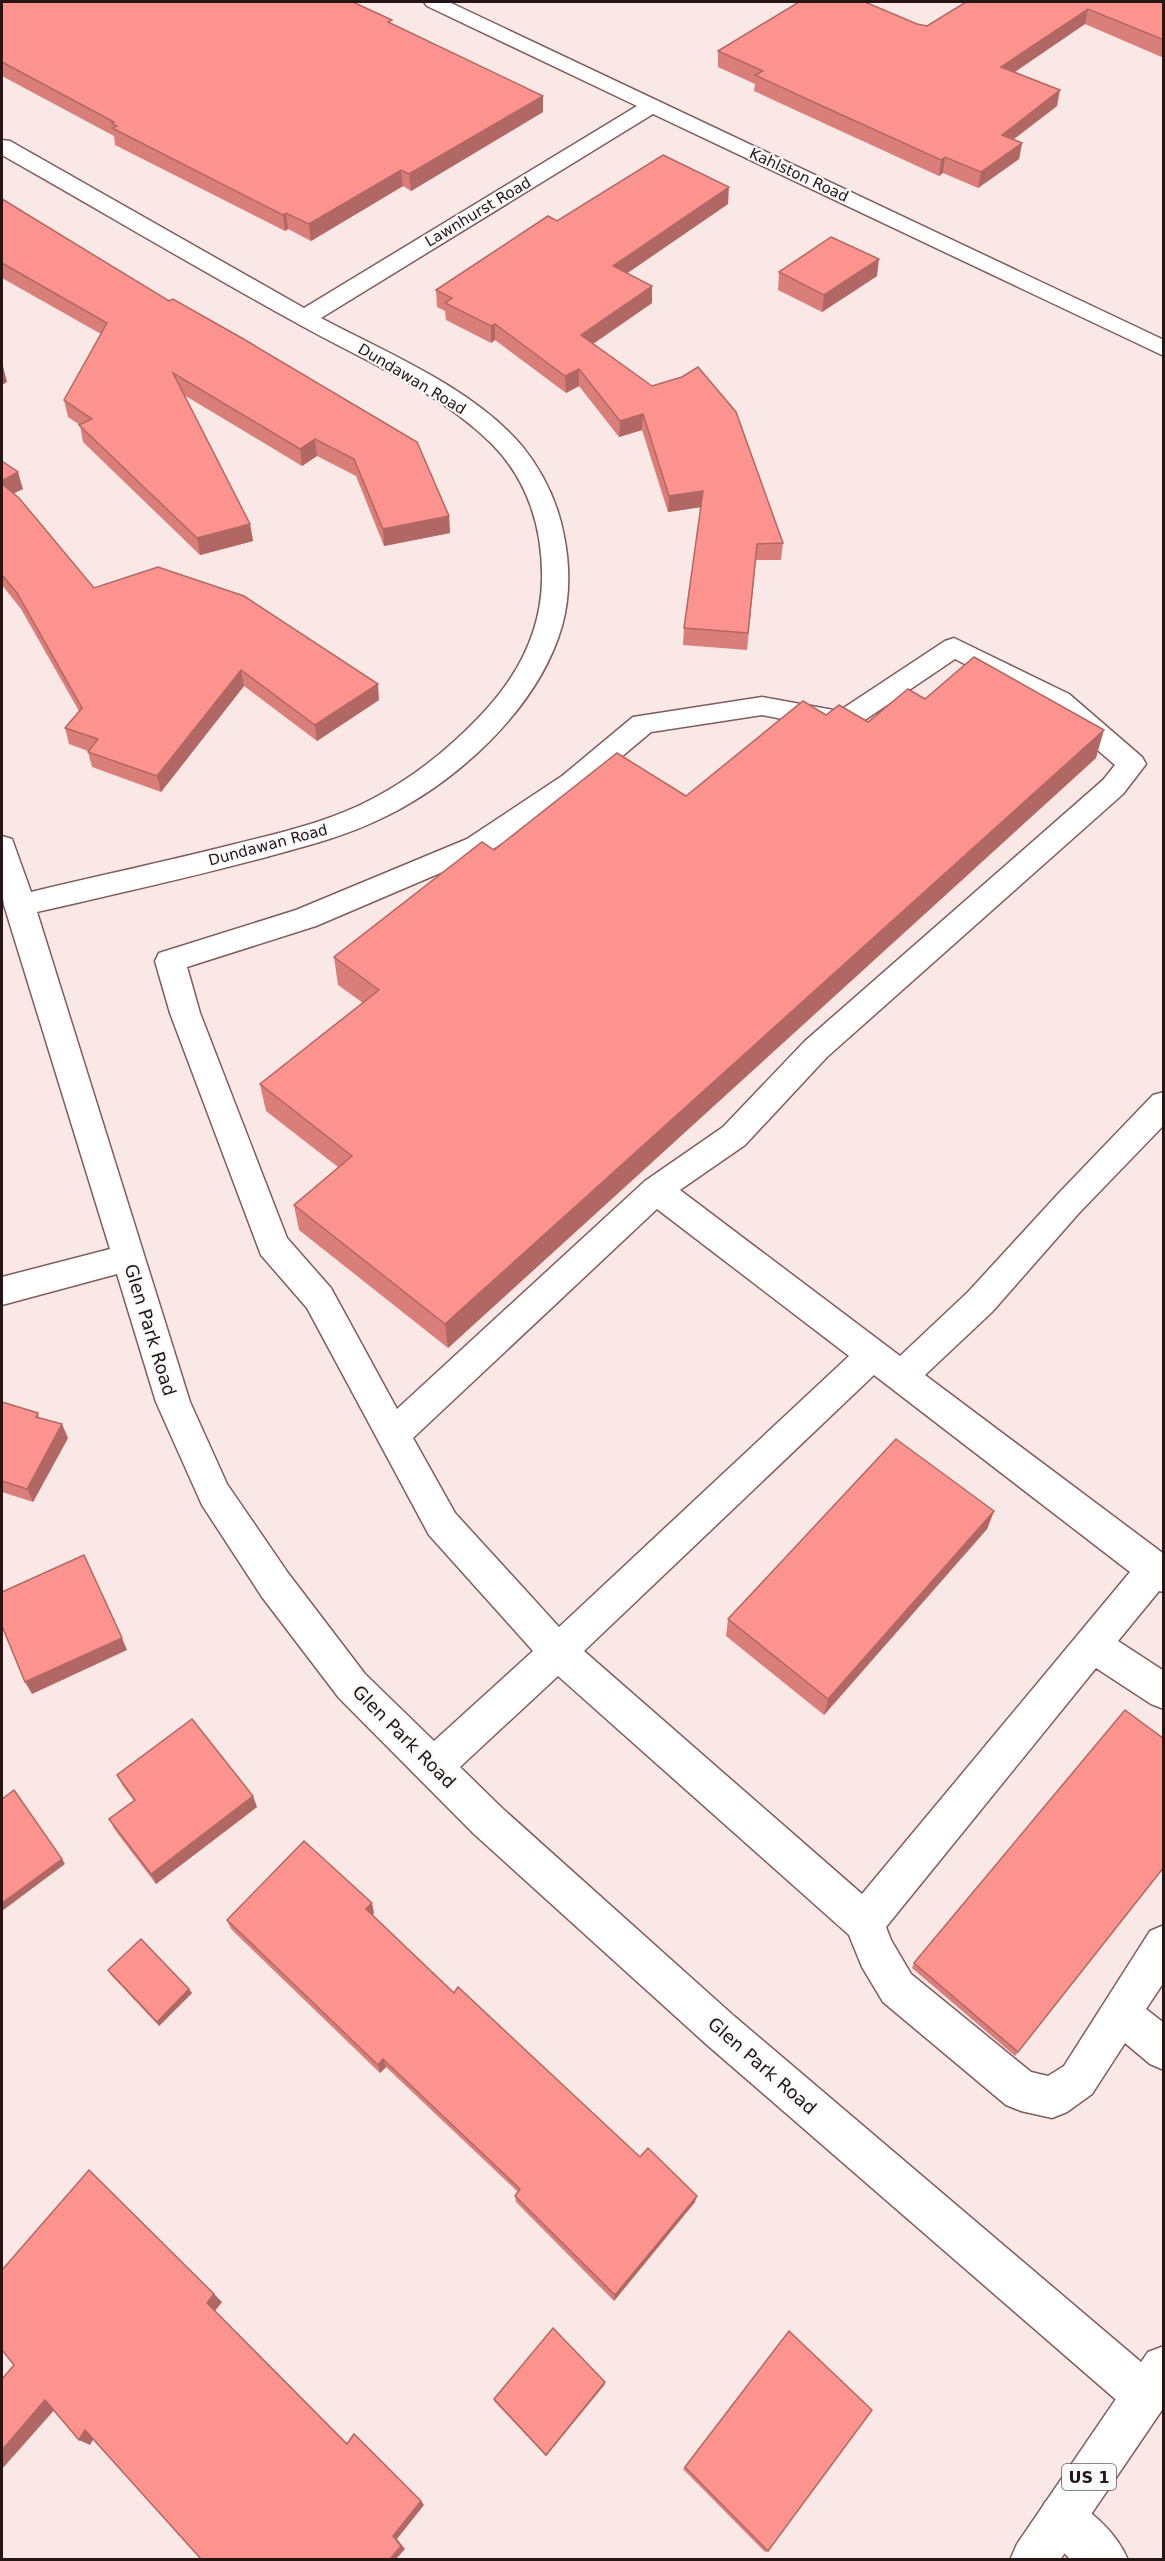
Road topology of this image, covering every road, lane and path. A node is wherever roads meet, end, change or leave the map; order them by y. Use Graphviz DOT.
graph roads {
  1 [pos="434,2"];
  2 [pos="652,106"];
  3 [pos="2,146"];
  4 [pos="304,318"];
  5 [pos="1164,349"];
  6 [pos="2,846"];
  7 [pos="19,905"];
  8 [pos="1164,1104"];
  9 [pos="656,1190"];
  10 [pos="128,1258"];
  11 [pos="2,1292"];
  12 [pos="872,1355"];
  13 [pos="900,1377"];
  14 [pos="394,1434"];
  15 [pos="1159,1573"];
  16 [pos="1092,1645"];
  17 [pos="558,1652"];
  18 [pos="1164,1692"];
  19 [pos="433,1767"];
  20 [pos="864,1922"];
  21 [pos="1164,1945"];
  22 [pos="1120,2013"];
  23 [pos="1164,2050"];
  24 [pos="1154,2382"];
  25 [pos="1061,2518"];
  26 [pos="1033,2559"];
  27 [pos="1105,2559"];
  1 -- 2 [label="main road, Kahlston Road"];
  2 -- 4 [label="main road, Lawnhurst Road"];
  2 -- 5 [label="main road, Kahlston Road"];
  3 -- 4 [label="main road, Dundawan Road"];
  4 -- 7 [label="main road, Dundawan Road"];
  6 -- 7 [label="main road, Glen Park Road"];
  7 -- 10 [label="main road, Glen Park Road"];
  8 -- 13 [label="main road"];
  9 -- 12 [label="main road"];
  9 -- 14 [label="main road"];
  9 -- 14 [label="main road"];
  10 -- 11 [label="main road"];
  10 -- 19 [label="main road, Glen Park Road"];
  12 -- 13 [label="main road"];
  12 -- 17 [label="main road"];
  13 -- 15 [label="main road"];
  14 -- 17 [label="main road"];
  15 -- 16 [label="main road"];
  16 -- 18 [label="main road"];
  16 -- 20 [label="main road"];
  17 -- 19 [label="main road"];
  17 -- 20 [label="main road"];
  19 -- 24 [label="main road, Glen Park Road"];
  20 -- 22 [label="main road"];
  21 -- 22 [label="main road"];
  22 -- 23 [label="main road"];
  24 -- 25 [label="main road, US 1"];
  25 -- 26 [label="main road, US 1"];
  25 -- 27 [label="main road"];
}
